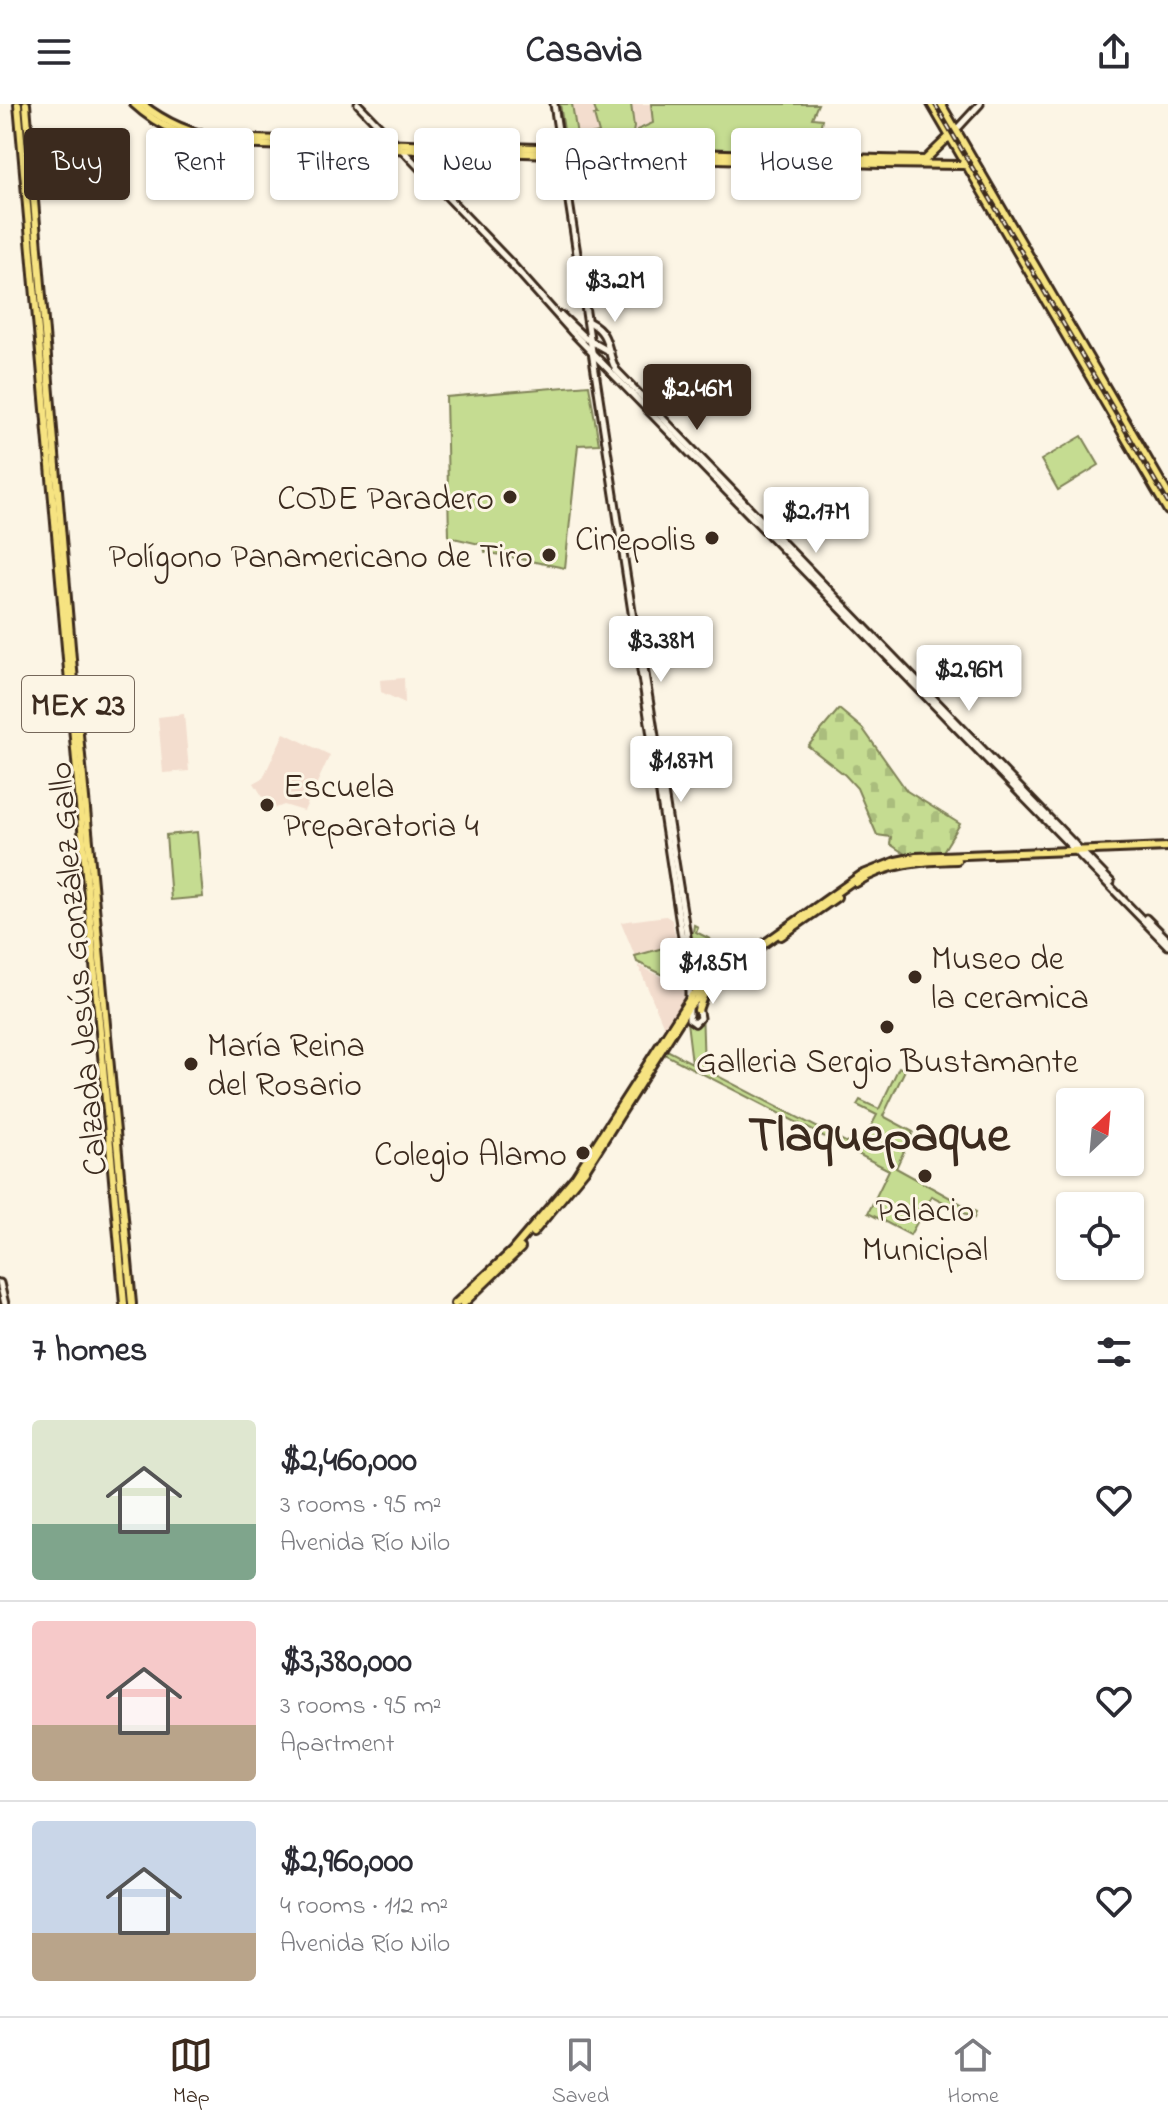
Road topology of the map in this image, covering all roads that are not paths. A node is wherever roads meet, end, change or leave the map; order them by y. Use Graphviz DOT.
graph roads {
  1 [pos="18,104"];
  2 [pos="26,104"];
  3 [pos="134,104"];
  4 [pos="142,104"];
  5 [pos="358,104"];
  6 [pos="554,104"];
  7 [pos="931,104"];
  8 [pos="941,104"];
  9 [pos="980,104"];
  10 [pos="381,128"];
  11 [pos="558,128"];
  12 [pos="956,130"];
  13 [pos="950,136"];
  14 [pos="270,139"];
  15 [pos="270,143"];
  16 [pos="398,145"];
  17 [pos="398,146"];
  18 [pos="536,150"];
  19 [pos="715,155"];
  20 [pos="715,156"];
  21 [pos="966,165"];
  22 [pos="978,168"];
  23 [pos="569,200"];
  24 [pos="41,276"];
  25 [pos="35,295"];
  26 [pos="548,304"];
  27 [pos="588,322"];
  28 [pos="591,341"];
  29 [pos="593,353"];
  30 [pos="611,353"];
  31 [pos="611,371"];
  32 [pos="597,381"];
  33 [pos="688,447"];
  34 [pos="1168,494"];
  35 [pos="1168,511"];
  36 [pos="625,562"];
  37 [pos="72,722"];
  38 [pos="81,741"];
  39 [pos="1168,848"];
  40 [pos="1081,852"];
  41 [pos="1168,943"];
  42 [pos="693,972"];
  43 [pos="711,980"];
  44 [pos="706,989"];
  45 [pos="696,995"];
  46 [pos="688,1004"];
  47 [pos="698,1010"];
  48 [pos="123,1201"];
  49 [pos="115,1213"];
  50 [pos="0,1283"];
  51 [pos="5,1304"];
  52 [pos="124,1304"];
  53 [pos="132,1304"];
  54 [pos="455,1304"];
  55 [pos="463,1304"];
  1 -- 25 [label="main road, Calzada Jesús González Gallo / MEX 23"];
  2 -- 24 [label="main road, Calzada Jesús González Gallo / MEX 23"];
  3 -- 15 [label="main road"];
  4 -- 14 [label="main road"];
  5 -- 10 [label="main road"];
  6 -- 11 [label="main road"];
  7 -- 13 [label="main road"];
  8 -- 12 [label="main road"];
  9 -- 12 [label="main road"];
  12 -- 13 [label="main road"];
  12 -- 22 [label="main road"];
  13 -- 19 [label="main road"];
  13 -- 21 [label="main road"];
  16 -- 18 [label="main road"];
  17 -- 26 [label="main road"];
  20 -- 21 [label="main road"];
  21 -- 22 [label="main road"];
  21 -- 35 [label="main road"];
  22 -- 34 [label="main road"];
  23 -- 27 [label="main road"];
  24 -- 25 [label="main road"];
  24 -- 38 [label="main road, Calzada Jesús González Gallo / MEX 23"];
  25 -- 37 [label="main road, Calzada Jesús González Gallo / MEX 23"];
  26 -- 28 [label="main road"];
  26 -- 29 [label="main road"];
  27 -- 28 [label="main road"];
  27 -- 30 [label="main road"];
  28 -- 29 [label="main road"];
  28 -- 30 [label="main road"];
  29 -- 31 [label="main road"];
  29 -- 32 [label="main road"];
  30 -- 33 [label="main road"];
  31 -- 32 [label="main road"];
  31 -- 33 [label="main road"];
  32 -- 36 [label="main road"];
  33 -- 40 [label="main road"];
  36 -- 42 [label="main road"];
  36 -- 46 [label="main road"];
  37 -- 38 [label="main road"];
  37 -- 49 [label="main road, Calzada Jesús González Gallo / MEX 23"];
  38 -- 48 [label="main road, Calzada Jesús González Gallo / MEX 23"];
  39 -- 40 [label="main road"];
  40 -- 41 [label="main road"];
  40 -- 43 [label="main road"];
  40 -- 44 [label="main road"];
  42 -- 43 [label="main road"];
  42 -- 45 [label="main road"];
  43 -- 45 [label="main road"];
  44 -- 45 [label="main road"];
  44 -- 47 [label="main road"];
  45 -- 46 [label="main road"];
  45 -- 47 [label="main road"];
  46 -- 47 [label="main road"];
  46 -- 54 [label="main road"];
  46 -- 55 [label="main road"];
  48 -- 49 [label="main road"];
  48 -- 53 [label="main road, Calzada Jesús González Gallo / MEX 23"];
  49 -- 52 [label="main road, Calzada Jesús González Gallo / MEX 23"];
  50 -- 51 [label="main road"];
}
